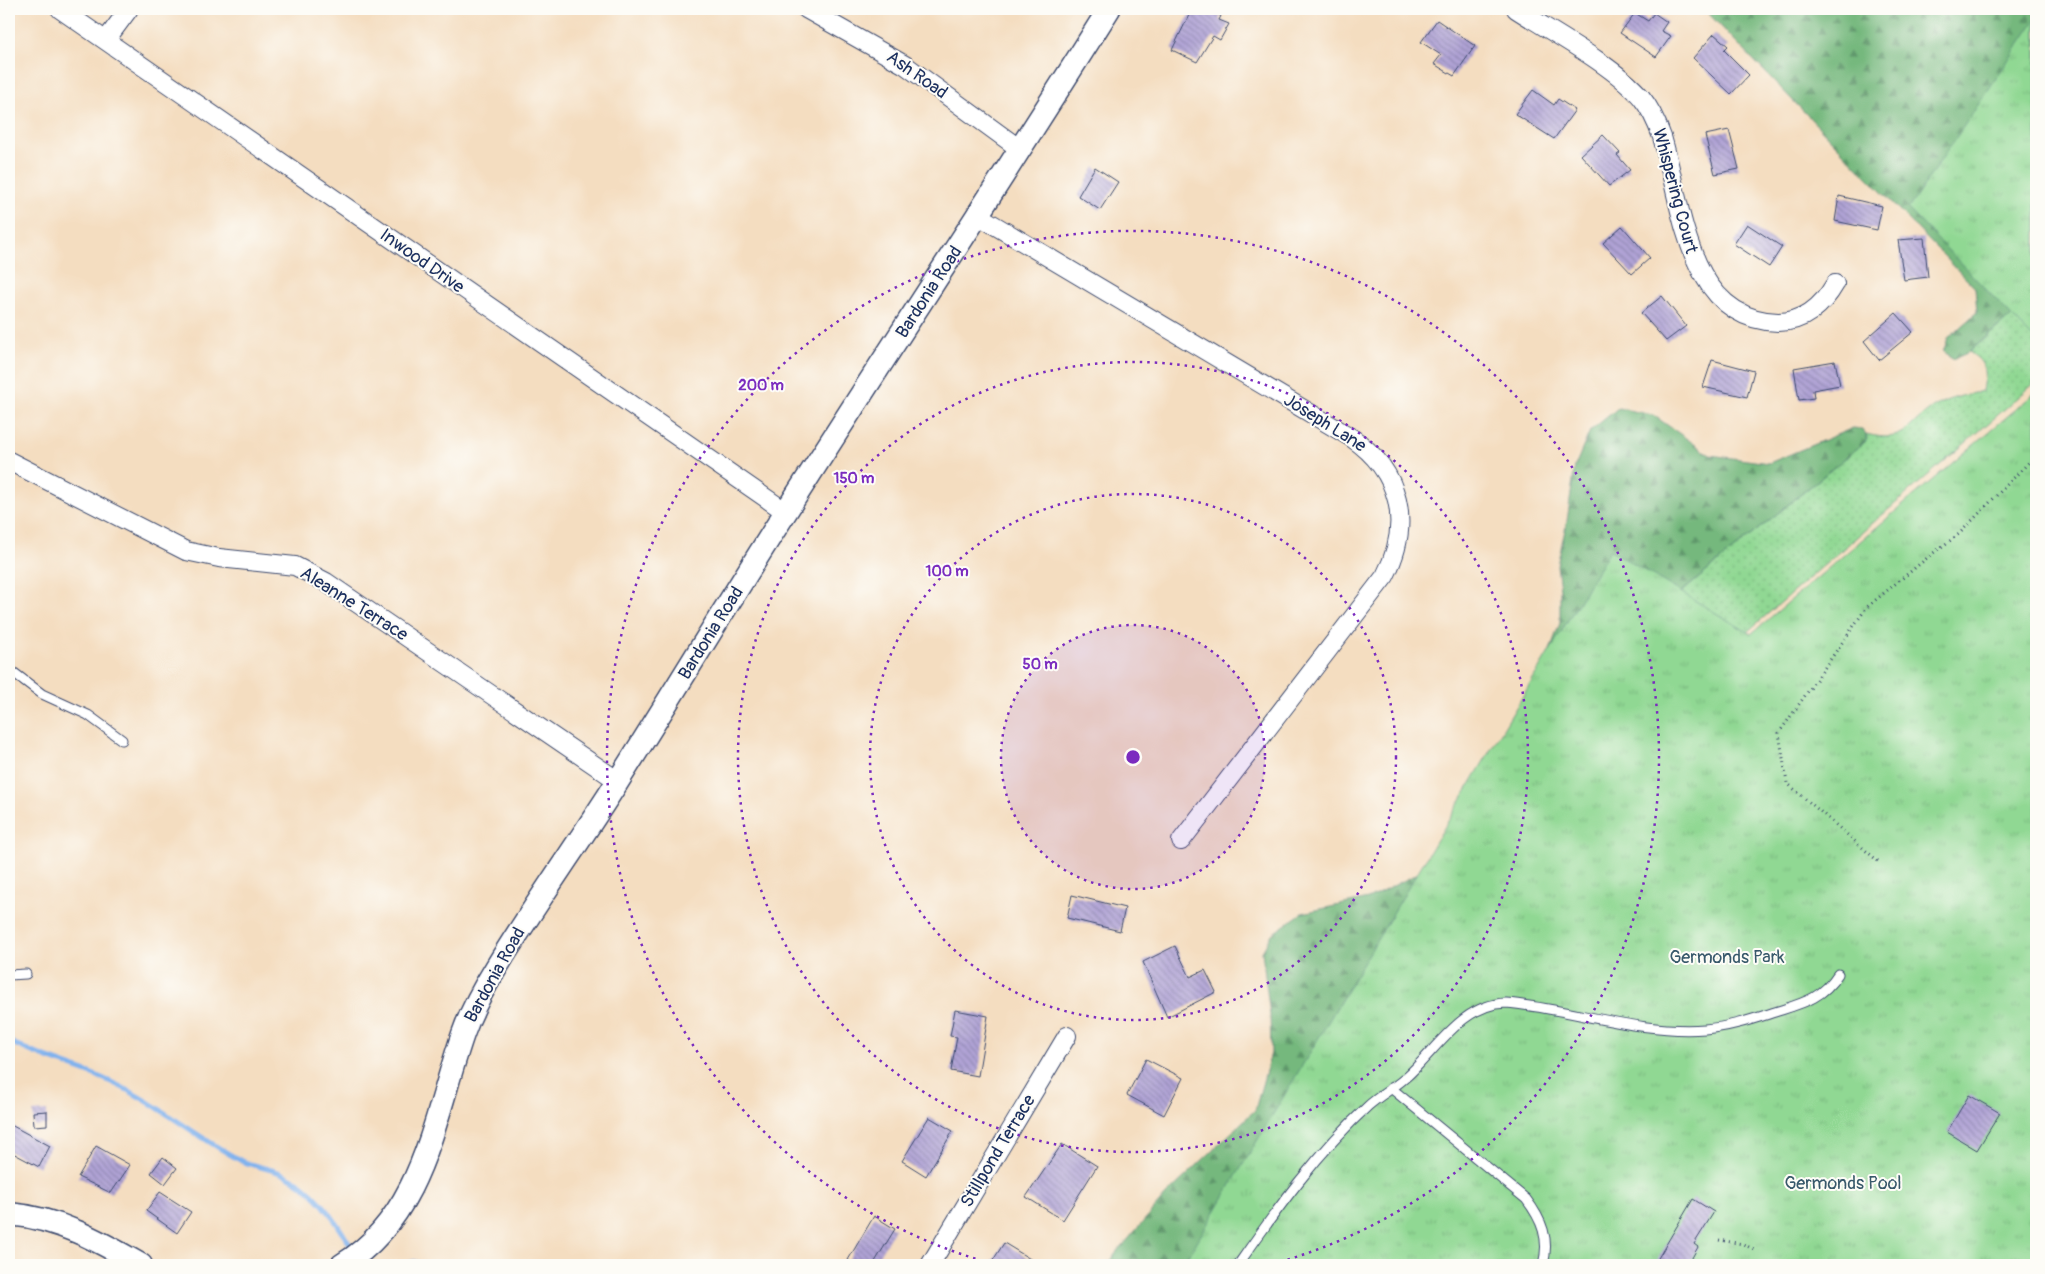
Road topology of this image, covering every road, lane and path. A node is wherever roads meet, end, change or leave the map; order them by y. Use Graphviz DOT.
graph roads {
  1 [pos="60,9"];
  2 [pos="129,9"];
  3 [pos="806,9"];
  4 [pos="1109,9"];
  5 [pos="1516,9"];
  6 [pos="106,40"];
  7 [pos="1021,150"];
  8 [pos="979,216"];
  9 [pos="1835,284"];
  10 [pos="2036,455"];
  11 [pos="9,461"];
  12 [pos="786,512"];
  13 [pos="9,669"];
  14 [pos="122,740"];
  15 [pos="618,781"];
  16 [pos="1181,841"];
  17 [pos="1878,861"];
  18 [pos="26,974"];
  19 [pos="1838,974"];
  20 [pos="9,975"];
  21 [pos="1067,1036"];
  22 [pos="1391,1088"];
  23 [pos="9,1214"];
  24 [pos="1719,1240"];
  25 [pos="1755,1250"];
  26 [pos="141,1265"];
  27 [pos="342,1265"];
  28 [pos="930,1265"];
  29 [pos="1238,1265"];
  30 [pos="1542,1265"];
  1 -- 6 [label="street, Inwood Drive"];
  2 -- 6 [label="street"];
  3 -- 7 [label="street, Ash Road"];
  4 -- 7 [label="street, Bardonia Road"];
  5 -- 9 [label="street, Whispering Court"];
  6 -- 12 [label="street, Inwood Drive"];
  7 -- 8 [label="street, Bardonia Road"];
  8 -- 12 [label="street, Bardonia Road"];
  8 -- 16 [label="street, Joseph Lane"];
  10 -- 17 [label="path"];
  11 -- 15 [label="street, Aleanne Terrace"];
  12 -- 15 [label="street, Bardonia Road"];
  13 -- 14 [label="lane"];
  15 -- 27 [label="street, Bardonia Road"];
  18 -- 20 [label="lane"];
  19 -- 22 [label="lane"];
  21 -- 28 [label="street, Stillpond Terrace"];
  22 -- 29 [label="lane"];
  22 -- 30 [label="lane"];
  23 -- 26 [label="street"];
  24 -- 25 [label="path"];
}
